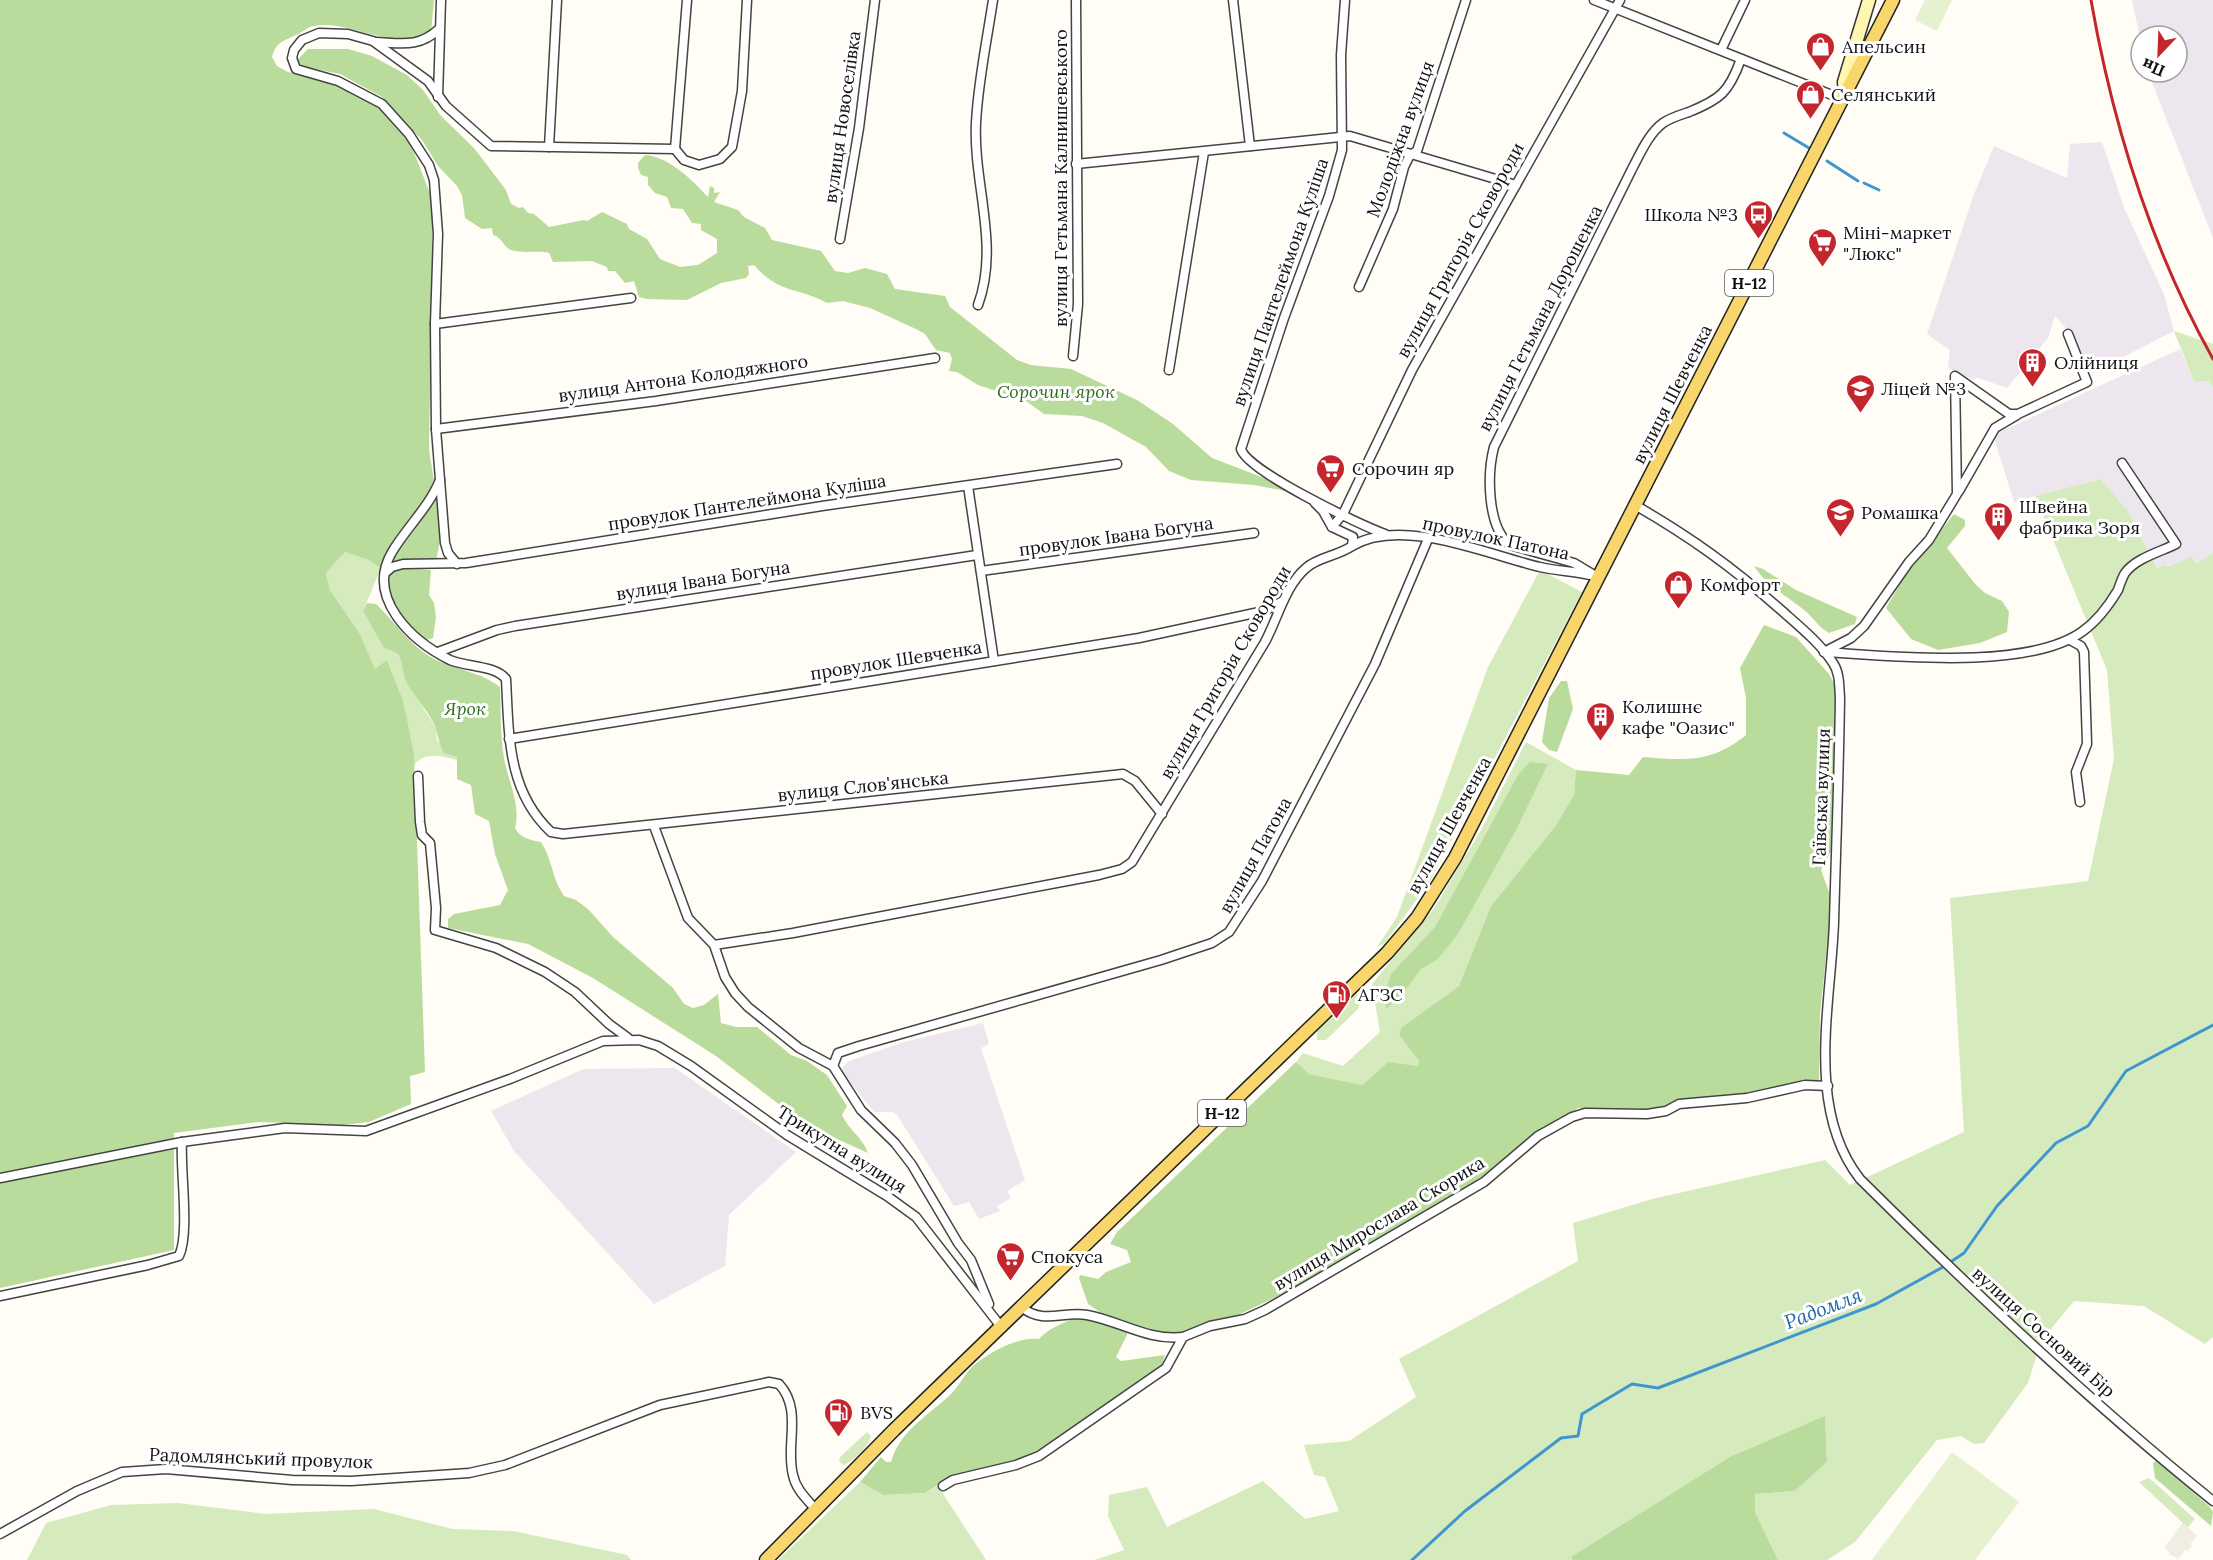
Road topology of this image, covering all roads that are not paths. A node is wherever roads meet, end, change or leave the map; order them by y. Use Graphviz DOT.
graph roads {
  1 [pos="441,0"];
  2 [pos="557,0"];
  3 [pos="687,0"];
  4 [pos="747,0"];
  5 [pos="875,0"];
  6 [pos="993,0"];
  7 [pos="1076,0"];
  8 [pos="1233,0"];
  9 [pos="1345,0"];
  10 [pos="1466,0"];
  11 [pos="1594,0"];
  12 [pos="1620,0"];
  13 [pos="1745,0"];
  14 [pos="1869,0"];
  15 [pos="1893,0"];
  16 [pos="1616,9"];
  17 [pos="439,29"];
  18 [pos="374,41"];
  19 [pos="1721,50"];
  20 [pos="1741,59"];
  21 [pos="1844,97"];
  22 [pos="438,98"];
  23 [pos="1344,138"];
  24 [pos="1251,146"];
  25 [pos="549,147"];
  26 [pos="675,149"];
  27 [pos="1204,152"];
  28 [pos="1410,155"];
  29 [pos="1076,164"];
  30 [pos="1516,185"];
  31 [pos="840,239"];
  32 [pos="1359,287"];
  33 [pos="631,298"];
  34 [pos="978,305"];
  35 [pos="435,324"];
  36 [pos="2068,334"];
  37 [pos="1073,356"];
  38 [pos="935,358"];
  39 [pos="1169,370"];
  40 [pos="2018,414"];
  41 [pos="436,429"];
  42 [pos="2122,463"];
  43 [pos="1117,464"];
  44 [pos="440,480"];
  45 [pos="968,486"];
  46 [pos="1300,492"];
  47 [pos="1957,494"];
  48 [pos="1635,505"];
  49 [pos="1343,514"];
  50 [pos="1332,527"];
  51 [pos="1254,533"];
  52 [pos="1385,534"];
  53 [pos="1428,539"];
  54 [pos="1352,546"];
  55 [pos="977,555"];
  56 [pos="457,564"];
  57 [pos="981,571"];
  58 [pos="385,573"];
  59 [pos="1599,578"];
  60 [pos="1284,601"];
  61 [pos="2070,640"];
  62 [pos="438,652"];
  63 [pos="1824,652"];
  64 [pos="994,661"];
  65 [pos="509,739"];
  66 [pos="418,776"];
  67 [pos="2080,802"];
  68 [pos="1162,814"];
  69 [pos="654,826"];
  70 [pos="714,945"];
  71 [pos="630,1039"];
  72 [pos="833,1066"];
  73 [pos="1828,1086"];
  74 [pos="182,1142"];
  75 [pos="0,1178"];
  76 [pos="1860,1179"];
  77 [pos="0,1296"];
  78 [pos="1023,1308"];
  79 [pos="1002,1328"];
  80 [pos="1183,1338"];
  81 [pos="943,1486"];
  82 [pos="2213,1501"];
  83 [pos="816,1510"];
  84 [pos="0,1534"];
  85 [pos="766,1560"];
  1 -- 17 [label="street"];
  2 -- 25 [label="street"];
  3 -- 26 [label="street"];
  4 -- 26 [label="street"];
  5 -- 31 [label="street, вулиця Новоселівка"];
  6 -- 34 [label="street"];
  7 -- 29 [label="street, вулиця Гетьмана Калнишевського"];
  8 -- 24 [label="street"];
  9 -- 23 [label="street, вулиця Пантелеймона Куліша"];
  10 -- 28 [label="street, Молодіжна вулиця"];
  11 -- 16 [label="street"];
  12 -- 16 [label="street, вулиця Григорія Сковороди"];
  13 -- 19 [label="street"];
  14 -- 21 [label="main road, вулиця Шевченка"];
  15 -- 21 [label="main road, вулиця Шевченка / Н-12"];
  16 -- 19 [label="street"];
  16 -- 30 [label="street, вулиця Григорія Сковороди"];
  17 -- 18 [label="street"];
  17 -- 22 [label="street"];
  18 -- 22 [label="street"];
  18 -- 35 [label="street"];
  19 -- 20 [label="street"];
  20 -- 21 [label="street"];
  20 -- 59 [label="street, вулиця Гетьмана Дорошенка"];
  21 -- 48 [label="main road, вулиця Шевченка / Н-12"];
  22 -- 25 [label="street"];
  23 -- 24 [label="street"];
  23 -- 28 [label="street"];
  23 -- 46 [label="street, вулиця Пантелеймона Куліша"];
  24 -- 27 [label="street"];
  25 -- 26 [label="street"];
  27 -- 29 [label="street"];
  27 -- 39 [label="street"];
  28 -- 30 [label="street"];
  28 -- 32 [label="street, Молодіжна вулиця"];
  29 -- 37 [label="street, вулиця Гетьмана Калнишевського"];
  30 -- 49 [label="street, вулиця Григорія Сковороди"];
  33 -- 35 [label="street"];
  35 -- 41 [label="street"];
  36 -- 40 [label="street"];
  38 -- 41 [label="street, вулиця Антона Колодяжного"];
  40 -- 47 [label="street"];
  40 -- 47 [label="street"];
  41 -- 44 [label="street"];
  42 -- 61 [label="street"];
  43 -- 45 [label="street, провулок Пантелеймона Куліша"];
  44 -- 56 [label="street"];
  44 -- 58 [label="street"];
  45 -- 55 [label="street"];
  45 -- 56 [label="street, провулок Пантелеймона Куліша"];
  46 -- 49 [label="street, вулиця Пантелеймона Куліша"];
  46 -- 50 [label="street"];
  47 -- 63 [label="street"];
  48 -- 59 [label="main road, вулиця Шевченка / Н-12"];
  48 -- 63 [label="street, Гаївська вулиця"];
  49 -- 50 [label="street, вулиця Григорія Сковороди"];
  49 -- 52 [label="street, провулок Патона"];
  50 -- 54 [label="street"];
  51 -- 57 [label="street, провулок Івана Богуна"];
  52 -- 53 [label="street, провулок Патона"];
  52 -- 54 [label="street, провулок Патона"];
  53 -- 59 [label="street, провулок Патона"];
  53 -- 72 [label="street, вулиця Патона"];
  54 -- 60 [label="street, вулиця Григорія Сковороди"];
  55 -- 57 [label="street"];
  55 -- 62 [label="street, вулиця Івана Богуна"];
  56 -- 58 [label="street, провулок Пантелеймона Куліша"];
  57 -- 64 [label="street"];
  58 -- 62 [label="street"];
  59 -- 78 [label="main road, вулиця Шевченка / Н-12"];
  60 -- 64 [label="street, провулок Шевченка"];
  60 -- 68 [label="street, вулиця Григорія Сковороди"];
  61 -- 63 [label="street"];
  61 -- 67 [label="street"];
  62 -- 65 [label="street"];
  63 -- 73 [label="street, Гаївська вулиця"];
  64 -- 65 [label="street, провулок Шевченка"];
  65 -- 69 [label="street, вулиця Слов'янська"];
  66 -- 71 [label="street, Трикутна вулиця"];
  68 -- 69 [label="street, вулиця Слов'янська"];
  68 -- 70 [label="street, вулиця Григорія Сковороди"];
  69 -- 70 [label="street"];
  70 -- 72 [label="street"];
  71 -- 74 [label="street, Трикутна вулиця"];
  71 -- 79 [label="street, Трикутна вулиця"];
  72 -- 79 [label="street"];
  73 -- 76 [label="street, Гаївська вулиця"];
  73 -- 80 [label="street, вулиця Мирослава Скорика"];
  74 -- 75 [label="street, Трикутна вулиця"];
  74 -- 77 [label="street"];
  76 -- 82 [label="street, вулиця Сосновий Бір"];
  78 -- 79 [label="main road, вулиця Шевченка / Н-12"];
  78 -- 80 [label="street, вулиця Мирослава Скорика"];
  79 -- 83 [label="main road, вулиця Шевченка / Н-12"];
  80 -- 81 [label="street"];
  83 -- 84 [label="street, Радомлянський провулок"];
  83 -- 85 [label="main road, вулиця Шевченка / Н-12"];
}
